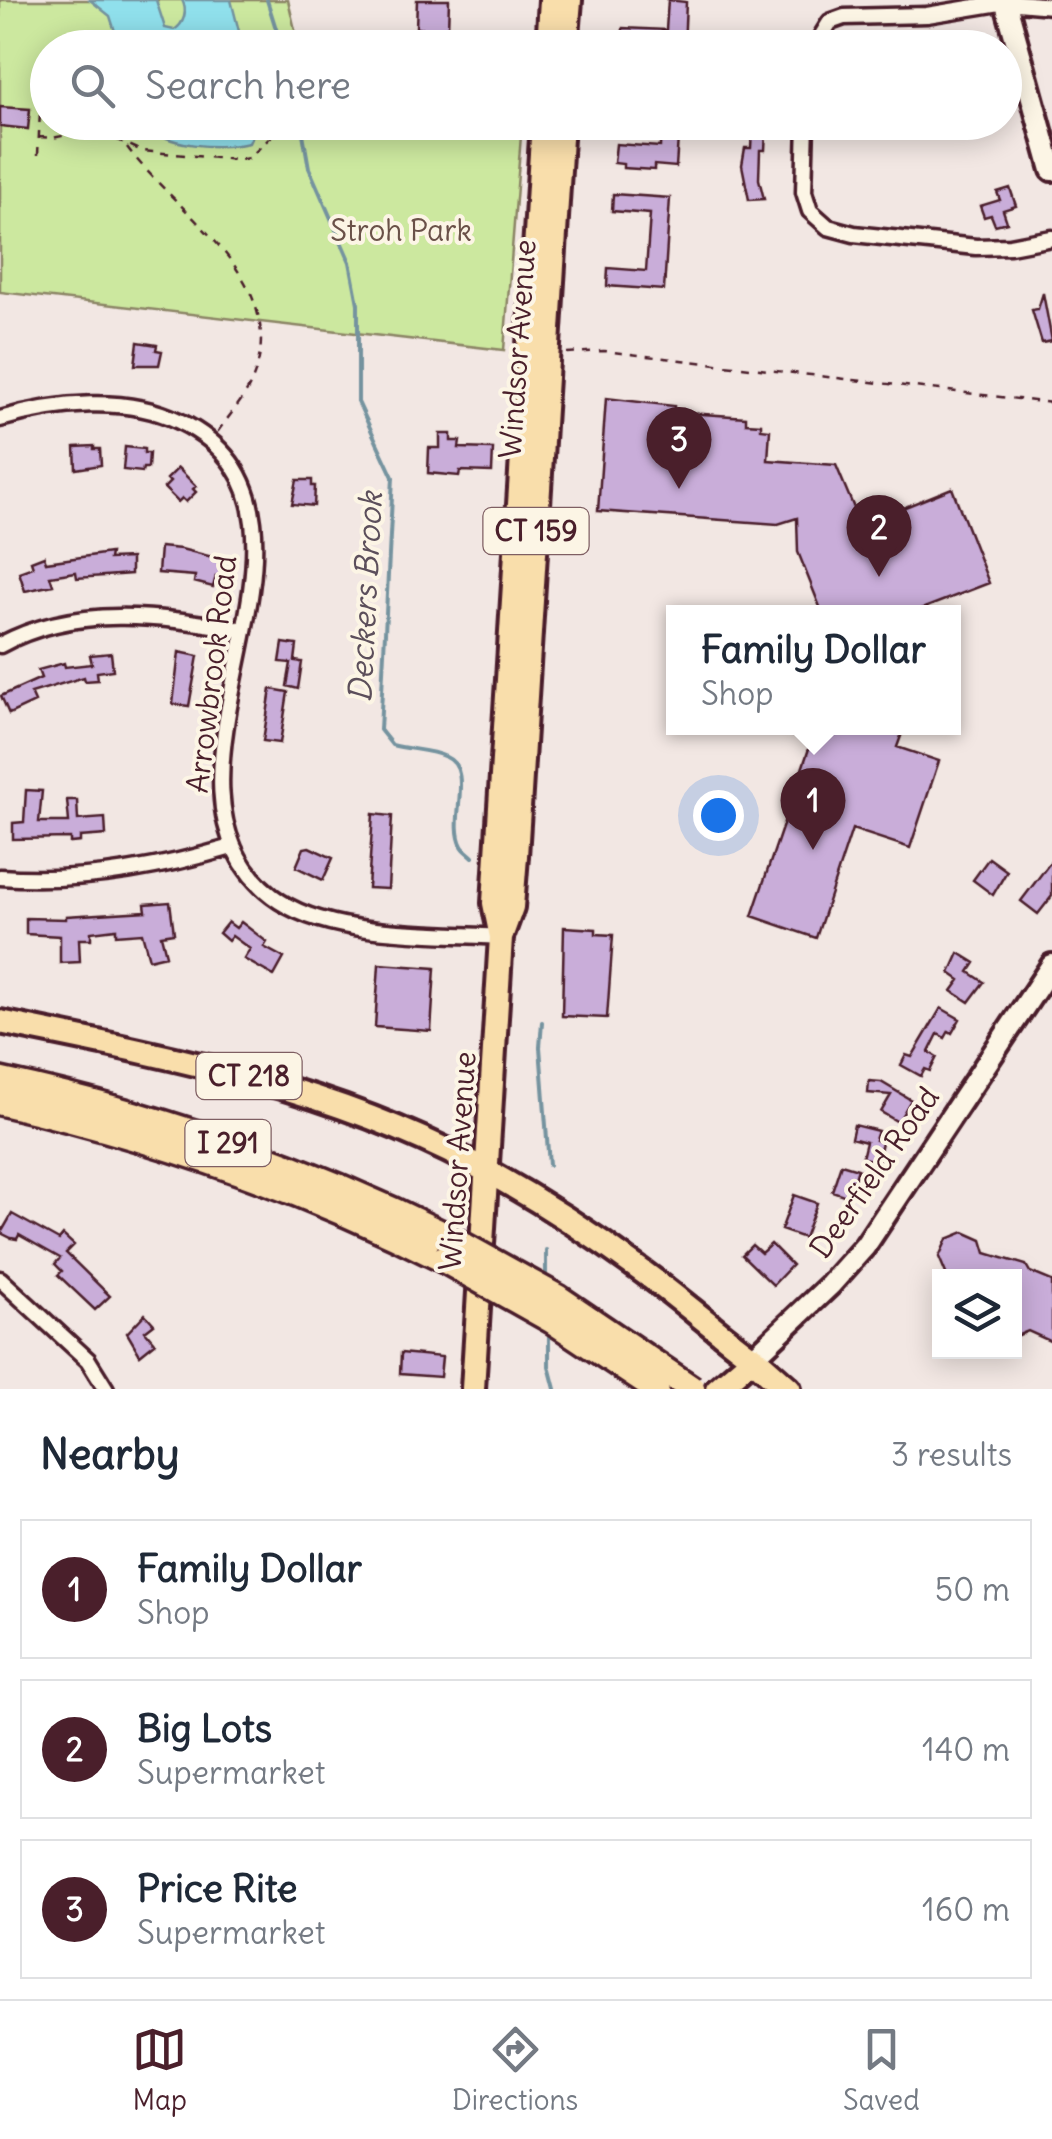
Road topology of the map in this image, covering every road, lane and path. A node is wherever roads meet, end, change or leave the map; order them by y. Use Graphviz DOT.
graph roads {
  1 [pos="551,0"];
  2 [pos="570,0"];
  3 [pos="1006,1"];
  4 [pos="1052,6"];
  5 [pos="556,30"];
  6 [pos="562,30"];
  7 [pos="825,30"];
  8 [pos="1014,30"];
  9 [pos="1022,60"];
  10 [pos="39,140"];
  11 [pos="119,140"];
  12 [pos="268,140"];
  13 [pos="545,140"];
  14 [pos="559,140"];
  15 [pos="805,140"];
  16 [pos="126,146"];
  17 [pos="38,155"];
  18 [pos="1052,170"];
  19 [pos="548,195"];
  20 [pos="1052,238"];
  21 [pos="564,353"];
  22 [pos="1052,404"];
  23 [pos="0,420"];
  24 [pos="211,440"];
  25 [pos="242,630"];
  26 [pos="0,645"];
  27 [pos="232,848"];
  28 [pos="0,877"];
  29 [pos="501,937"];
  30 [pos="1052,965"];
  31 [pos="0,1022"];
  32 [pos="0,1081"];
  33 [pos="0,1102"];
  34 [pos="486,1171"];
  35 [pos="444,1247"];
  36 [pos="0,1279"];
  37 [pos="753,1358"];
  38 [pos="106,1389"];
  39 [pos="474,1389"];
  40 [pos="656,1389"];
  41 [pos="692,1389"];
  42 [pos="717,1389"];
  43 [pos="788,1389"];
  1 -- 5 [label="main road"];
  2 -- 6 [label="main road"];
  3 -- 4 [label="street"];
  3 -- 7 [label="street"];
  3 -- 8 [label="street"];
  9 -- 18 [label="street"];
  10 -- 17 [label="path"];
  11 -- 16 [label="path"];
  12 -- 16 [label="path"];
  13 -- 19 [label="main road, Windsor Avenue / CT 159"];
  14 -- 19 [label="main road, Windsor Avenue / CT 159"];
  15 -- 20 [label="street"];
  16 -- 24 [label="path"];
  19 -- 29 [label="main road, Windsor Avenue / CT 159"];
  21 -- 22 [label="path"];
  23 -- 24 [label="street, Arrowbrook Road"];
  24 -- 25 [label="street, Arrowbrook Road"];
  25 -- 26 [label="street"];
  25 -- 27 [label="street, Arrowbrook Road"];
  27 -- 28 [label="street"];
  27 -- 29 [label="street, Arrowbrook Road"];
  29 -- 34 [label="main road, Windsor Avenue / CT 159"];
  30 -- 37 [label="street, Deerfield Road"];
  31 -- 34 [label="main road, CT 218"];
  32 -- 35 [label="highway, I 291"];
  33 -- 35 [label="highway, I 291"];
  34 -- 37 [label="main road"];
  34 -- 39 [label="main road, Windsor Avenue / CT 159"];
  35 -- 40 [label="highway, I 291, bridge"];
  35 -- 41 [label="highway, I 291, bridge"];
  36 -- 38 [label="street"];
  37 -- 42 [label="main road, Deerfield Road"];
  37 -- 43 [label="highway"];
}
